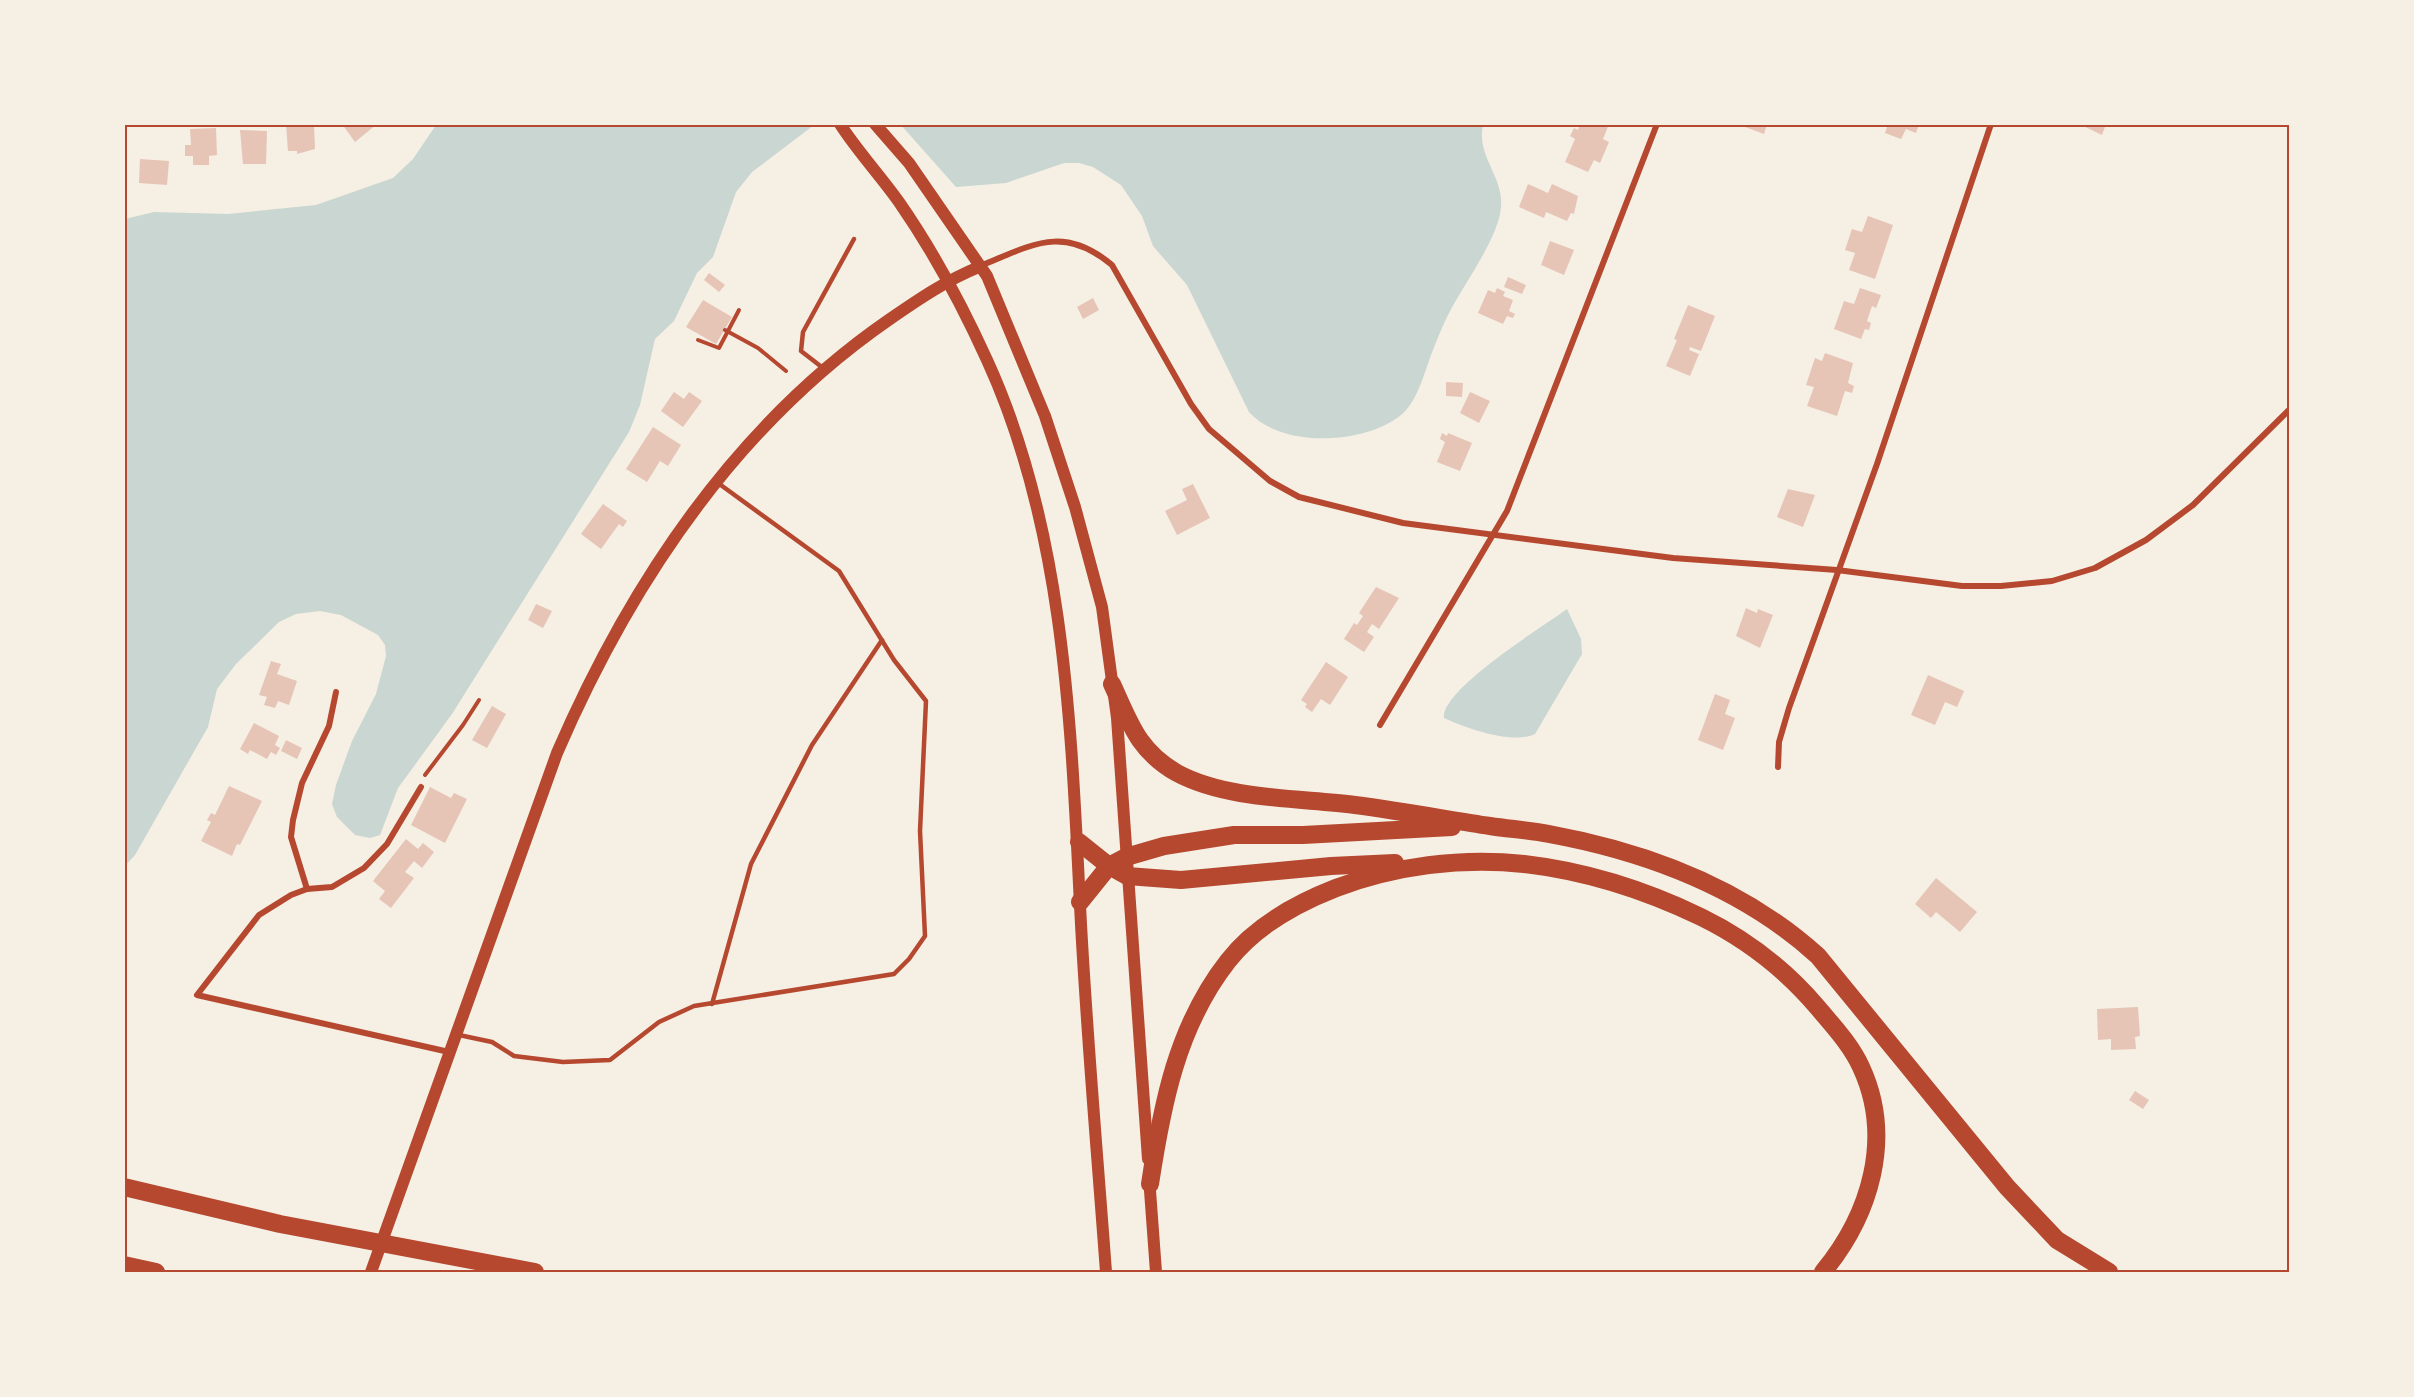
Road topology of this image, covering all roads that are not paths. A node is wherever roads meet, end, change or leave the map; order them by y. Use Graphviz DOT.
graph roads {
  1 [pos="875,124"];
  2 [pos="1657,124"];
  3 [pos="1991,124"];
  4 [pos="842,128"];
  5 [pos="854,239"];
  6 [pos="979,267"];
  7 [pos="947,280"];
  8 [pos="825,370"];
  9 [pos="2289,409"];
  10 [pos="717,482"];
  11 [pos="1493,534"];
  12 [pos="1837,570"];
  13 [pos="882,640"];
  14 [pos="1112,684"];
  15 [pos="336,692"];
  16 [pos="1380,725"];
  17 [pos="1778,767"];
  18 [pos="421,787"];
  19 [pos="1511,830"];
  20 [pos="1079,842"];
  21 [pos="1126,857"];
  22 [pos="1446,862"];
  23 [pos="1109,866"];
  24 [pos="1127,876"];
  25 [pos="308,889"];
  26 [pos="1080,902"];
  27 [pos="712,1004"];
  28 [pos="456,1034"];
  29 [pos="449,1052"];
  30 [pos="1150,1185"];
  31 [pos="124,1187"];
  32 [pos="124,1265"];
  33 [pos="156,1272"];
  34 [pos="371,1272"];
  35 [pos="535,1272"];
  36 [pos="1106,1272"];
  37 [pos="1156,1272"];
  38 [pos="1823,1272"];
  39 [pos="2109,1272"];
  1 -- 6 [label="main road"];
  2 -- 11 [label="street"];
  3 -- 12 [label="street"];
  4 -- 7 [label="main road"];
  5 -- 8 [label="lane"];
  6 -- 7 [label="main road"];
  6 -- 11 [label="street"];
  6 -- 14 [label="main road"];
  7 -- 8 [label="main road"];
  7 -- 20 [label="main road"];
  8 -- 10 [label="main road"];
  9 -- 12 [label="street"];
  10 -- 13 [label="lane"];
  10 -- 28 [label="main road"];
  11 -- 12 [label="street"];
  11 -- 16 [label="street"];
  12 -- 17 [label="street"];
  13 -- 27 [label="lane"];
  13 -- 27 [label="lane"];
  14 -- 19 [label="highway"];
  14 -- 21 [label="main road"];
  15 -- 25 [label="street"];
  18 -- 25 [label="street"];
  19 -- 21 [label="highway"];
  19 -- 39 [label="highway"];
  20 -- 23 [label="highway"];
  20 -- 26 [label="main road"];
  21 -- 23 [label="highway"];
  21 -- 24 [label="main road"];
  22 -- 24 [label="highway"];
  22 -- 30 [label="highway"];
  22 -- 38 [label="highway"];
  23 -- 24 [label="highway"];
  23 -- 26 [label="highway"];
  24 -- 30 [label="main road"];
  25 -- 29 [label="street"];
  26 -- 36 [label="main road"];
  27 -- 28 [label="lane"];
  28 -- 29 [label="main road"];
  29 -- 34 [label="main road"];
  30 -- 37 [label="main road"];
  31 -- 35 [label="highway"];
  32 -- 33 [label="highway"];
}
